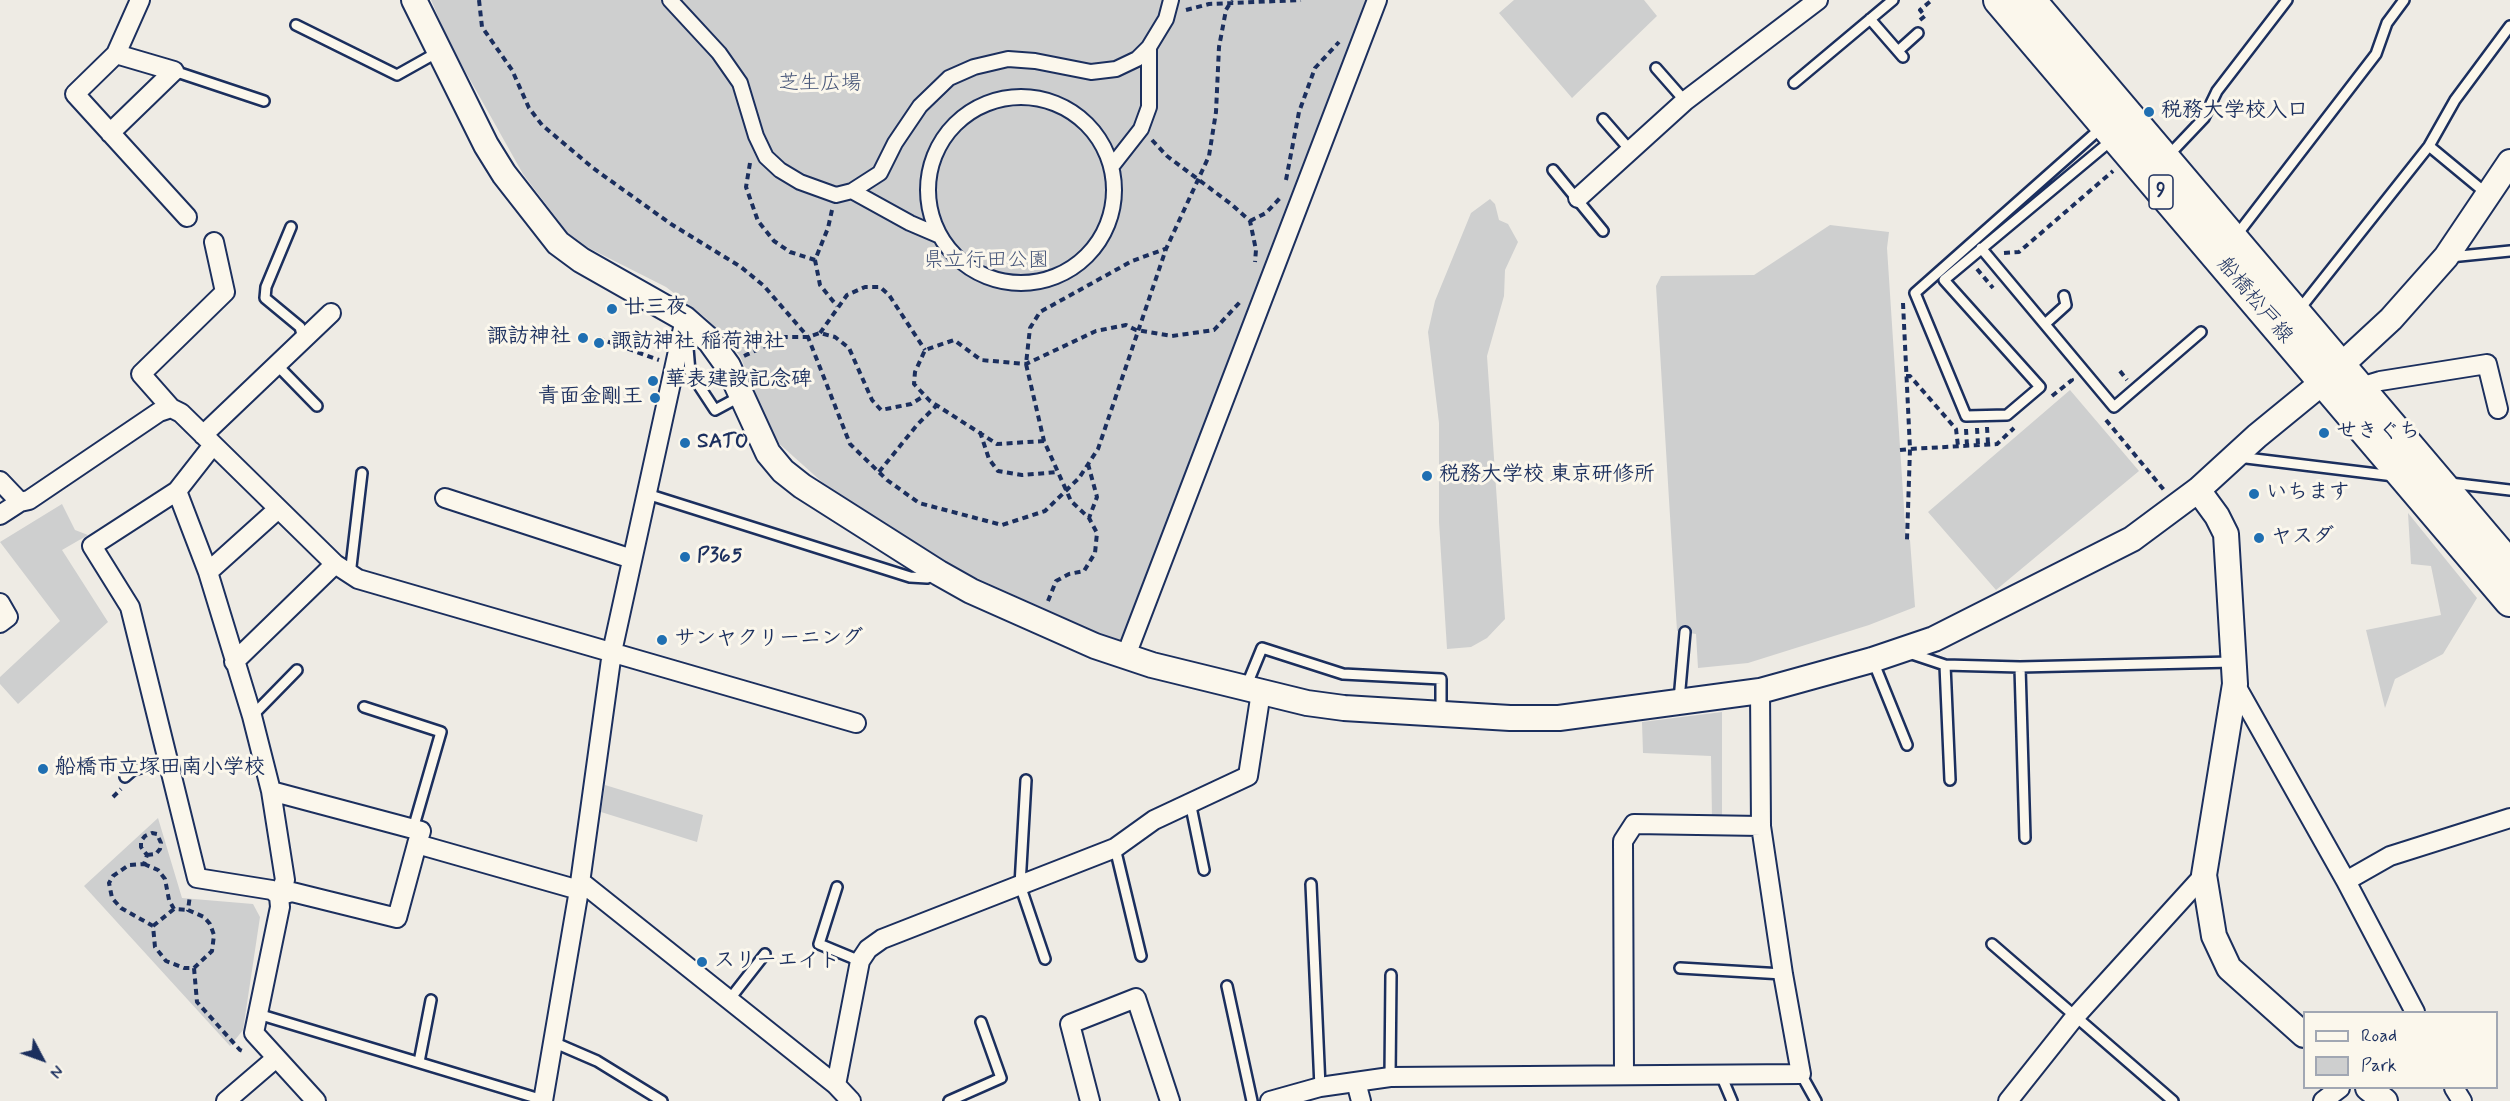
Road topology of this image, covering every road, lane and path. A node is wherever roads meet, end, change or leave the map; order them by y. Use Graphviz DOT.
graph roads {
  1 [pos="140,0"];
  2 [pos="414,0"];
  3 [pos="479,0"];
  4 [pos="670,0"];
  5 [pos="1171,0"];
  6 [pos="1300,0"];
  7 [pos="1377,0"];
  8 [pos="1818,0"];
  9 [pos="1893,0"];
  10 [pos="1999,0"];
  11 [pos="2030,0"];
  12 [pos="2287,0"];
  13 [pos="2404,0"];
  14 [pos="1231,2"];
  15 [pos="1166,19"];
  16 [pos="1870,19"];
  17 [pos="296,25"];
  18 [pos="2510,26"];
  19 [pos="1918,33"];
  20 [pos="1343,38"];
  21 [pos="1149,47"];
  22 [pos="439,52"];
  23 [pos="116,54"];
  24 [pos="1656,69"];
  25 [pos="174,71"];
  26 [pos="1794,83"];
  27 [pos="264,101"];
  28 [pos="1685,101"];
  29 [pos="1603,119"];
  30 [pos="1143,124"];
  31 [pos="110,133"];
  32 [pos="756,136"];
  33 [pos="2112,143"];
  34 [pos="2429,146"];
  35 [pos="1630,150"];
  36 [pos="2164,160"];
  37 [pos="2510,162"];
  38 [pos="1112,166"];
  39 [pos="1553,170"];
  40 [pos="1199,179"];
  41 [pos="1284,186"];
  42 [pos="852,191"];
  43 [pos="836,195"];
  44 [pos="2489,196"];
  45 [pos="1281,197"];
  46 [pos="1578,198"];
  47 [pos="187,217"];
  48 [pos="1250,221"];
  49 [pos="291,227"];
  50 [pos="1603,231"];
  51 [pos="938,235"];
  52 [pos="2232,241"];
  53 [pos="214,242"];
  54 [pos="1166,249"];
  55 [pos="1981,249"];
  56 [pos="2510,251"];
  57 [pos="1998,254"];
  58 [pos="2446,257"];
  59 [pos="815,260"];
  60 [pos="1255,268"];
  61 [pos="1970,272"];
  62 [pos="1999,295"];
  63 [pos="2064,296"];
  64 [pos="1245,297"];
  65 [pos="1903,301"];
  66 [pos="837,306"];
  67 [pos="331,313"];
  68 [pos="2295,315"];
  69 [pos="685,319"];
  70 [pos="2045,324"];
  71 [pos="1136,330"];
  72 [pos="2201,332"];
  73 [pos="820,333"];
  74 [pos="808,337"];
  75 [pos="303,338"];
  76 [pos="598,338"];
  77 [pos="925,350"];
  78 [pos="276,364"];
  79 [pos="1026,364"];
  80 [pos="674,366"];
  81 [pos="728,366"];
  82 [pos="2065,371"];
  83 [pos="1906,376"];
  84 [pos="2340,379"];
  85 [pos="2072,380"];
  86 [pos="2080,388"];
  87 [pos="741,396"];
  88 [pos="924,396"];
  89 [pos="2048,400"];
  90 [pos="937,405"];
  91 [pos="317,406"];
  92 [pos="171,408"];
  93 [pos="2498,409"];
  94 [pos="2101,414"];
  95 [pos="1987,424"];
  96 [pos="1977,425"];
  97 [pos="1966,426"];
  98 [pos="2016,426"];
  99 [pos="980,431"];
  100 [pos="208,440"];
  101 [pos="1044,441"];
  102 [pos="1988,444"];
  103 [pos="1978,445"];
  104 [pos="1958,446"];
  105 [pos="1967,446"];
  106 [pos="1910,449"];
  107 [pos="1900,450"];
  108 [pos="2235,457"];
  109 [pos="1088,464"];
  110 [pos="879,472"];
  111 [pos="1058,472"];
  112 [pos="362,473"];
  113 [pos="2405,477"];
  114 [pos="0,481"];
  115 [pos="2439,482"];
  116 [pos="1066,490"];
  117 [pos="2198,490"];
  118 [pos="2510,490"];
  119 [pos="177,491"];
  120 [pos="2166,492"];
  121 [pos="647,494"];
  122 [pos="445,498"];
  123 [pos="20,502"];
  124 [pos="278,508"];
  125 [pos="0,515"];
  126 [pos="1089,518"];
  127 [pos="1908,540"];
  128 [pos="632,559"];
  129 [pos="335,564"];
  130 [pos="2510,566"];
  131 [pos="208,572"];
  132 [pos="939,573"];
  133 [pos="351,575"];
  134 [pos="2510,601"];
  135 [pos="0,603"];
  136 [pos="1039,621"];
  137 [pos="0,622"];
  138 [pos="1685,632"];
  139 [pos="1903,650"];
  140 [pos="612,652"];
  141 [pos="1125,658"];
  142 [pos="1872,660"];
  143 [pos="234,662"];
  144 [pos="1945,665"];
  145 [pos="2020,667"];
  146 [pos="297,670"];
  147 [pos="2233,673"];
  148 [pos="1254,689"];
  149 [pos="1760,691"];
  150 [pos="1679,702"];
  151 [pos="364,707"];
  152 [pos="1441,715"];
  153 [pos="252,716"];
  154 [pos="855,723"];
  155 [pos="1906,745"];
  156 [pos="168,761"];
  157 [pos="125,777"];
  158 [pos="1026,780"];
  159 [pos="1950,780"];
  160 [pos="271,791"];
  161 [pos="1190,802"];
  162 [pos="2510,818"];
  163 [pos="1761,826"];
  164 [pos="415,837"];
  165 [pos="2025,838"];
  166 [pos="1115,848"];
  167 [pos="147,855"];
  168 [pos="144,864"];
  169 [pos="1204,870"];
  170 [pos="2204,875"];
  171 [pos="2346,881"];
  172 [pos="1311,884"];
  173 [pos="579,885"];
  174 [pos="1020,885"];
  175 [pos="837,887"];
  176 [pos="190,894"];
  177 [pos="279,896"];
  178 [pos="174,909"];
  179 [pos="188,910"];
  180 [pos="153,926"];
  181 [pos="1992,944"];
  182 [pos="765,954"];
  183 [pos="1141,956"];
  184 [pos="1045,959"];
  185 [pos="860,962"];
  186 [pos="194,968"];
  187 [pos="1680,968"];
  188 [pos="1783,974"];
  189 [pos="1390,975"];
  190 [pos="1227,986"];
  191 [pos="431,1000"];
  192 [pos="729,1000"];
  193 [pos="2414,1011"];
  194 [pos="258,1014"];
  195 [pos="2074,1018"];
  196 [pos="981,1022"];
  197 [pos="2303,1034"];
  198 [pos="553,1042"];
  199 [pos="252,1053"];
  200 [pos="275,1059"];
  201 [pos="419,1062"];
  202 [pos="1801,1074"];
  203 [pos="1624,1075"];
  204 [pos="1721,1075"];
  205 [pos="1390,1077"];
  206 [pos="1356,1082"];
  207 [pos="836,1085"];
  208 [pos="1320,1087"];
  209 [pos="2339,1089"];
  210 [pos="2369,1089"];
  211 [pos="543,1100"];
  212 [pos="226,1101"];
  213 [pos="316,1101"];
  214 [pos="662,1101"];
  215 [pos="851,1101"];
  216 [pos="949,1101"];
  217 [pos="1090,1101"];
  218 [pos="1170,1101"];
  219 [pos="1252,1101"];
  220 [pos="1270,1101"];
  221 [pos="1361,1101"];
  222 [pos="1732,1101"];
  223 [pos="1816,1101"];
  224 [pos="2008,1101"];
  225 [pos="2173,1101"];
  226 [pos="2323,1101"];
  227 [pos="2385,1101"];
  1 -- 23 [label="street"];
  2 -- 22 [label="street"];
  3 -- 74 [label="path"];
  4 -- 32 [label="street"];
  5 -- 15 [label="street"];
  6 -- 14 [label="path"];
  7 -- 141 [label="street"];
  8 -- 28 [label="street"];
  9 -- 16 [label="lane"];
  10 -- 33 [label="main road, 船橋松戸線 / 9"];
  11 -- 36 [label="main road, 船橋松戸線 / 9"];
  12 -- 36 [label="lane"];
  13 -- 52 [label="lane"];
  14 -- 15 [label="path"];
  14 -- 40 [label="path"];
  15 -- 21 [label="street"];
  16 -- 19 [label="lane"];
  16 -- 26 [label="lane"];
  17 -- 22 [label="lane"];
  18 -- 34 [label="lane"];
  20 -- 41 [label="path"];
  21 -- 30 [label="street"];
  21 -- 42 [label="street"];
  22 -- 69 [label="street"];
  23 -- 25 [label="street"];
  23 -- 31 [label="street"];
  24 -- 28 [label="lane"];
  25 -- 27 [label="lane"];
  25 -- 31 [label="street"];
  28 -- 35 [label="street"];
  29 -- 35 [label="lane"];
  30 -- 38 [label="street"];
  30 -- 40 [label="path"];
  31 -- 47 [label="street"];
  32 -- 43 [label="street"];
  32 -- 59 [label="path"];
  33 -- 55 [label="lane"];
  33 -- 55 [label="lane"];
  33 -- 57 [label="path"];
  33 -- 84 [label="main road, 船橋松戸線 / 9"];
  34 -- 44 [label="lane"];
  34 -- 68 [label="lane"];
  35 -- 46 [label="street"];
  36 -- 52 [label="main road, 船橋松戸線 / 9"];
  37 -- 44 [label="street"];
  38 -- 51 [label="street"];
  38 -- 51 [label="street"];
  39 -- 46 [label="lane"];
  40 -- 48 [label="path"];
  40 -- 54 [label="path"];
  42 -- 43 [label="street"];
  42 -- 51 [label="street"];
  43 -- 59 [label="path"];
  44 -- 58 [label="street"];
  45 -- 48 [label="path"];
  46 -- 50 [label="lane"];
  48 -- 60 [label="path"];
  49 -- 75 [label="lane"];
  52 -- 68 [label="main road, 船橋松戸線 / 9"];
  53 -- 92 [label="street"];
  54 -- 71 [label="path"];
  54 -- 79 [label="path"];
  55 -- 70 [label="lane"];
  56 -- 58 [label="lane"];
  58 -- 84 [label="street"];
  59 -- 66 [label="path"];
  61 -- 62 [label="path"];
  63 -- 70 [label="lane"];
  64 -- 71 [label="path"];
  65 -- 83 [label="path"];
  66 -- 73 [label="path"];
  66 -- 77 [label="path"];
  67 -- 75 [label="street"];
  68 -- 84 [label="main road, 船橋松戸線 / 9"];
  69 -- 80 [label="street"];
  69 -- 81 [label="street"];
  69 -- 87 [label="lane"];
  70 -- 72 [label="lane"];
  71 -- 79 [label="path"];
  71 -- 109 [label="path"];
  73 -- 74 [label="path"];
  73 -- 88 [label="path"];
  74 -- 81 [label="path"];
  74 -- 110 [label="path"];
  75 -- 78 [label="street"];
  76 -- 80 [label="path"];
  77 -- 79 [label="path"];
  77 -- 88 [label="path"];
  78 -- 91 [label="lane"];
  78 -- 100 [label="street"];
  79 -- 101 [label="path"];
  80 -- 121 [label="street"];
  81 -- 87 [label="street"];
  82 -- 85 [label="path"];
  83 -- 104 [label="path"];
  83 -- 106 [label="path"];
  84 -- 93 [label="street"];
  84 -- 108 [label="street"];
  84 -- 113 [label="main road, 船橋松戸線 / 9"];
  84 -- 115 [label="main road, 船橋松戸線 / 9"];
  85 -- 86 [label="path"];
  85 -- 89 [label="path"];
  87 -- 132 [label="street"];
  88 -- 90 [label="path"];
  90 -- 99 [label="path"];
  90 -- 110 [label="path"];
  92 -- 100 [label="street"];
  92 -- 123 [label="street"];
  94 -- 120 [label="path"];
  95 -- 102 [label="path"];
  96 -- 103 [label="path"];
  97 -- 105 [label="path"];
  98 -- 102 [label="path"];
  99 -- 101 [label="path"];
  99 -- 111 [label="path"];
  100 -- 119 [label="street"];
  100 -- 124 [label="street"];
  101 -- 111 [label="path"];
  102 -- 103 [label="path"];
  103 -- 105 [label="path"];
  104 -- 105 [label="path"];
  104 -- 106 [label="path"];
  106 -- 107 [label="path"];
  106 -- 127 [label="path"];
  108 -- 113 [label="lane"];
  108 -- 117 [label="street"];
  109 -- 116 [label="path"];
  109 -- 126 [label="path"];
  110 -- 116 [label="path"];
  111 -- 116 [label="path"];
  112 -- 133 [label="lane"];
  113 -- 134 [label="main road, 船橋松戸線 / 9"];
  114 -- 123 [label="street"];
  115 -- 118 [label="lane"];
  115 -- 130 [label="main road, 船橋松戸線 / 9"];
  116 -- 126 [label="path"];
  117 -- 139 [label="street"];
  117 -- 147 [label="street"];
  119 -- 131 [label="street"];
  119 -- 156 [label="street"];
  121 -- 128 [label="street"];
  121 -- 132 [label="lane"];
  122 -- 128 [label="street"];
  123 -- 125 [label="street"];
  124 -- 129 [label="street"];
  124 -- 131 [label="street"];
  126 -- 136 [label="path"];
  128 -- 140 [label="street"];
  129 -- 133 [label="street"];
  129 -- 143 [label="street"];
  131 -- 143 [label="street"];
  132 -- 136 [label="street"];
  133 -- 140 [label="street"];
  135 -- 137 [label="street"];
  136 -- 141 [label="street"];
  138 -- 150 [label="lane"];
  139 -- 142 [label="street"];
  139 -- 144 [label="lane"];
  140 -- 154 [label="street"];
  140 -- 173 [label="street"];
  141 -- 148 [label="street"];
  142 -- 149 [label="street"];
  142 -- 155 [label="lane"];
  143 -- 153 [label="street"];
  144 -- 145 [label="lane"];
  144 -- 159 [label="lane"];
  145 -- 147 [label="lane"];
  145 -- 165 [label="lane"];
  146 -- 153 [label="lane"];
  147 -- 170 [label="street"];
  147 -- 171 [label="street"];
  148 -- 152 [label="street"];
  148 -- 152 [label="lane"];
  148 -- 161 [label="street"];
  149 -- 150 [label="street"];
  149 -- 163 [label="street"];
  150 -- 152 [label="street"];
  151 -- 164 [label="lane"];
  153 -- 160 [label="street"];
  156 -- 157 [label="lane"];
  156 -- 177 [label="street"];
  158 -- 174 [label="lane"];
  160 -- 164 [label="street"];
  160 -- 177 [label="street"];
  161 -- 166 [label="street"];
  161 -- 169 [label="lane"];
  162 -- 171 [label="street"];
  163 -- 188 [label="street"];
  163 -- 203 [label="street"];
  164 -- 173 [label="street"];
  164 -- 177 [label="street"];
  166 -- 174 [label="street"];
  166 -- 183 [label="lane"];
  167 -- 167 [label="path"];
  167 -- 168 [label="path"];
  168 -- 178 [label="path"];
  168 -- 180 [label="path"];
  170 -- 195 [label="street"];
  170 -- 197 [label="street"];
  171 -- 193 [label="street"];
  172 -- 208 [label="lane"];
  173 -- 192 [label="street"];
  173 -- 198 [label="street"];
  174 -- 184 [label="lane"];
  174 -- 185 [label="street"];
  175 -- 185 [label="lane"];
  176 -- 179 [label="path"];
  177 -- 194 [label="street"];
  178 -- 179 [label="path"];
  178 -- 180 [label="path"];
  179 -- 186 [label="path"];
  180 -- 186 [label="path"];
  181 -- 195 [label="lane"];
  182 -- 192 [label="lane"];
  185 -- 207 [label="street"];
  186 -- 199 [label="path"];
  187 -- 188 [label="lane"];
  188 -- 202 [label="street"];
  189 -- 205 [label="lane"];
  190 -- 219 [label="lane"];
  191 -- 201 [label="lane"];
  192 -- 207 [label="street"];
  194 -- 200 [label="street"];
  194 -- 201 [label="lane"];
  195 -- 224 [label="street"];
  195 -- 225 [label="lane"];
  196 -- 216 [label="lane"];
  198 -- 211 [label="street"];
  198 -- 214 [label="lane"];
  200 -- 212 [label="street"];
  200 -- 213 [label="street"];
  201 -- 211 [label="lane"];
  202 -- 204 [label="street"];
  202 -- 223 [label="lane"];
  203 -- 204 [label="street"];
  203 -- 205 [label="street"];
  204 -- 222 [label="lane"];
  205 -- 206 [label="street"];
  206 -- 208 [label="street"];
  206 -- 221 [label="street"];
  207 -- 215 [label="street"];
  208 -- 220 [label="street"];
  209 -- 226 [label="street"];
  210 -- 227 [label="street"];
  217 -- 218 [label="street"];
}
